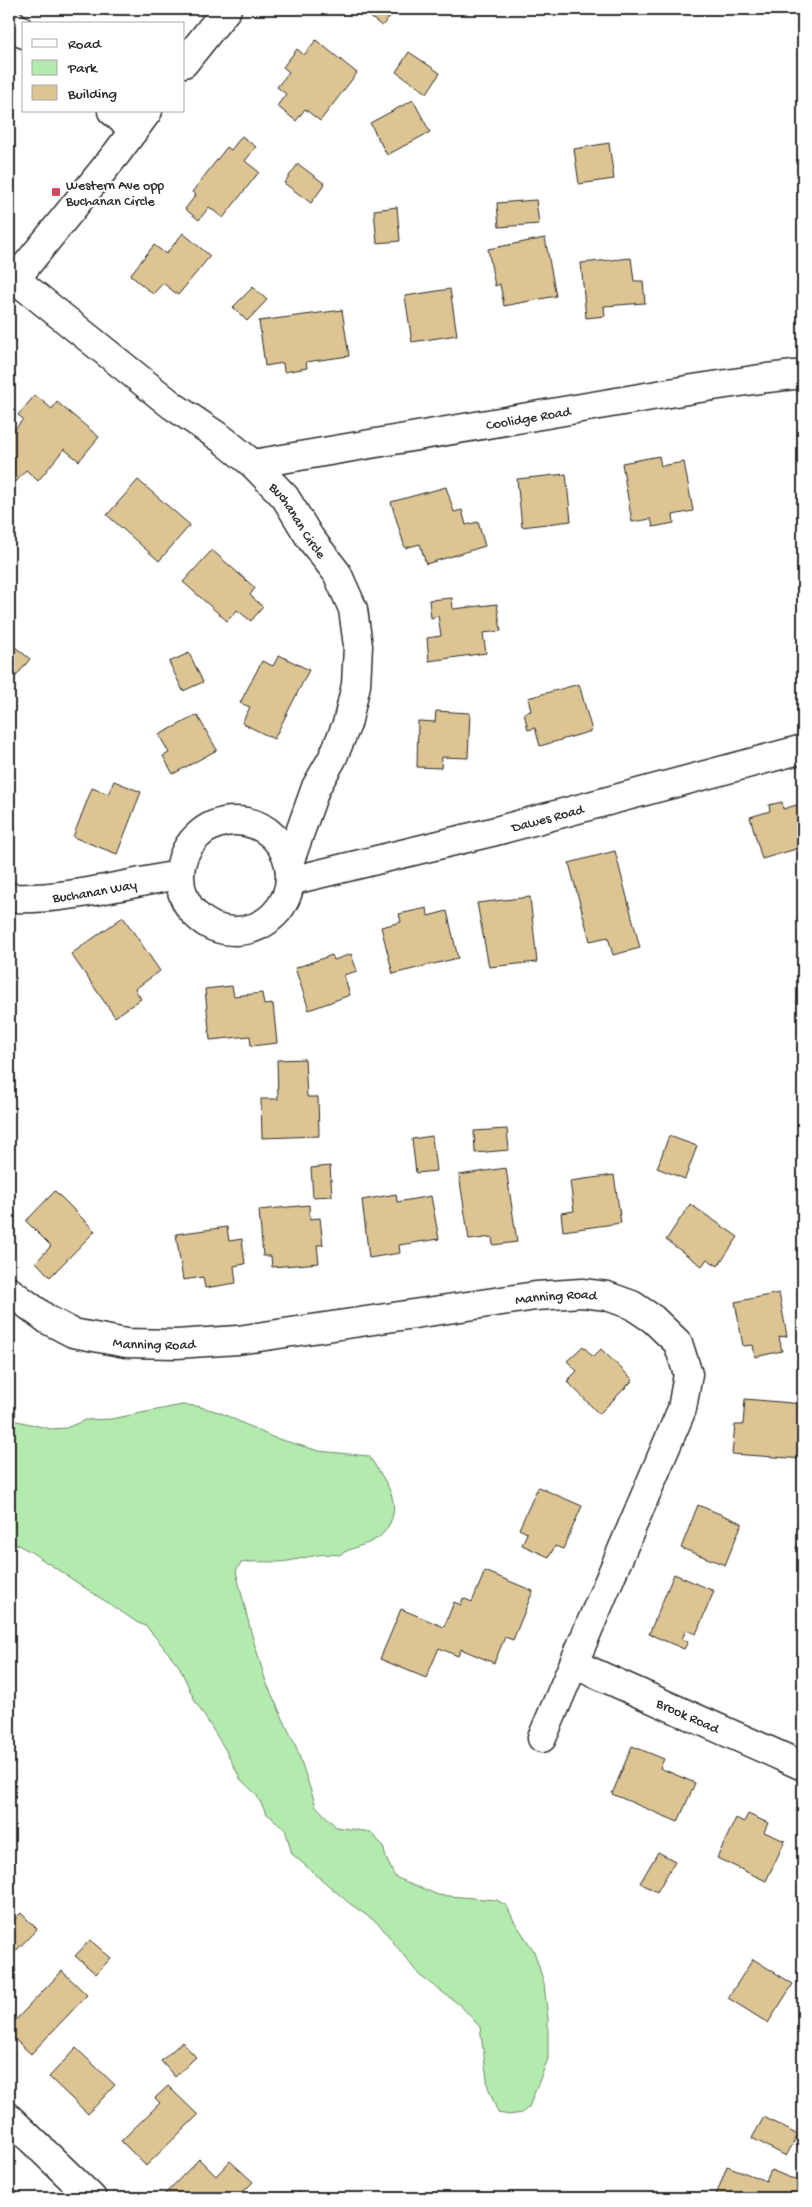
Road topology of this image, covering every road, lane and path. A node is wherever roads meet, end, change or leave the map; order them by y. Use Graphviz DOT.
graph roads {
  1 [pos="227,9"];
  2 [pos="9,21"];
  3 [pos="22,32"];
  4 [pos="185,63"];
  5 [pos="115,112"];
  6 [pos="141,121"];
  7 [pos="12,283"];
  8 [pos="803,374"];
  9 [pos="254,464"];
  10 [pos="803,749"];
  11 [pos="290,872"];
  12 [pos="179,875"];
  13 [pos="9,898"];
  14 [pos="9,1291"];
  15 [pos="574,1664"];
  16 [pos="542,1738"];
  17 [pos="803,1766"];
  18 [pos="9,2118"];
  19 [pos="92,2198"];
  1 -- 4 [label="street"];
  2 -- 3 [label="street"];
  5 -- 6 [label="street"];
  6 -- 7 [label="street"];
  7 -- 9 [label="street, Buchanan Circle"];
  8 -- 9 [label="street, Coolidge Road"];
  9 -- 11 [label="street, Buchanan Circle"];
  10 -- 11 [label="street, Dawes Road"];
  11 -- 12 [label="street, Buchanan Circle"];
  11 -- 12 [label="street, Buchanan Circle"];
  12 -- 13 [label="street, Buchanan Way"];
  14 -- 15 [label="street, Manning Road"];
  15 -- 16 [label="street, Manning Road"];
  15 -- 17 [label="street, Brook Road"];
  18 -- 19 [label="street"];
}
